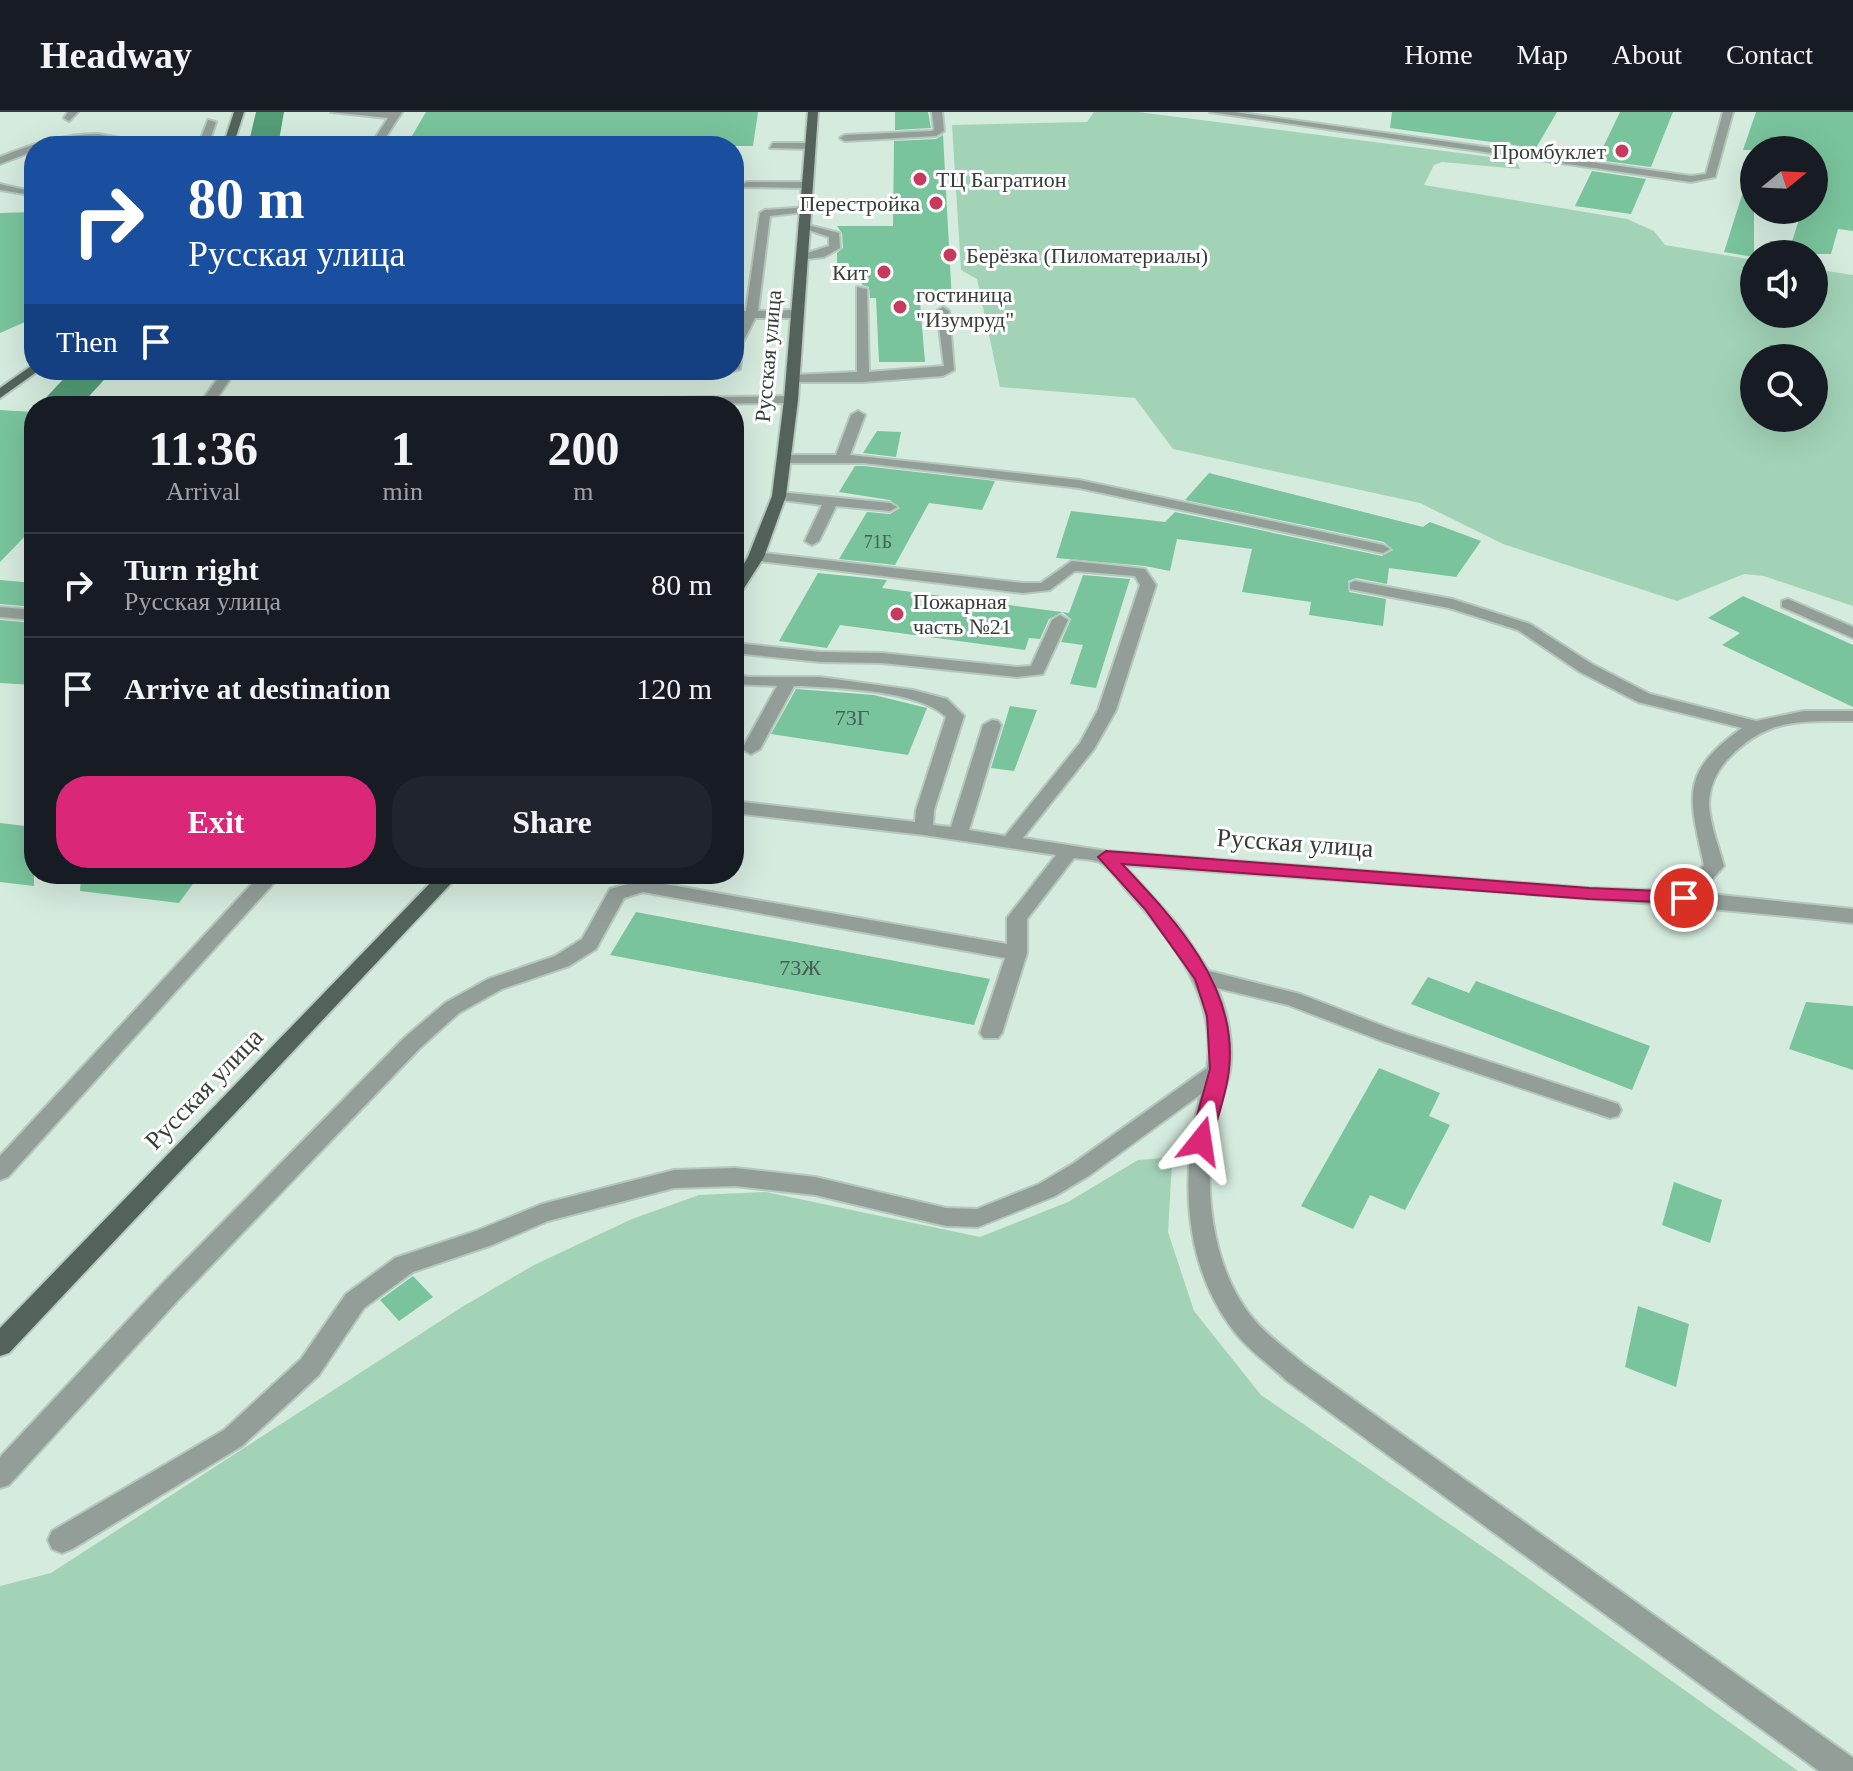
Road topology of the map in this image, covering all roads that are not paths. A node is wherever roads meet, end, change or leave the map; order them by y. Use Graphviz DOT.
graph roads {
  1 [pos="239,112"];
  2 [pos="336,112"];
  3 [pos="813,112"];
  4 [pos="937,112"];
  5 [pos="1215,112"];
  6 [pos="1728,112"];
  7 [pos="395,114"];
  8 [pos="211,122"];
  9 [pos="206,136"];
  10 [pos="231,136"];
  11 [pos="381,136"];
  12 [pos="845,138"];
  13 [pos="773,146"];
  14 [pos="810,146"];
  15 [pos="24,151"];
  16 [pos="0,161"];
  17 [pos="747,185"];
  18 [pos="807,185"];
  19 [pos="0,187"];
  20 [pos="24,191"];
  21 [pos="805,209"];
  22 [pos="804,225"];
  23 [pos="802,258"];
  24 [pos="861,289"];
  25 [pos="943,311"];
  26 [pos="797,314"];
  27 [pos="744,315"];
  28 [pos="751,315"];
  29 [pos="744,327"];
  30 [pos="24,376"];
  31 [pos="863,378"];
  32 [pos="793,379"];
  33 [pos="0,394"];
  34 [pos="791,400"];
  35 [pos="744,402"];
  36 [pos="858,415"];
  37 [pos="842,458"];
  38 [pos="785,459"];
  39 [pos="779,496"];
  40 [pos="831,501"];
  41 [pos="890,507"];
  42 [pos="812,541"];
  43 [pos="1383,549"];
  44 [pos="756,557"];
  45 [pos="744,577"];
  46 [pos="1355,586"];
  47 [pos="1788,604"];
  48 [pos="0,612"];
  49 [pos="24,614"];
  50 [pos="1060,620"];
  51 [pos="1853,633"];
  52 [pos="744,649"];
  53 [pos="744,681"];
  54 [pos="788,681"];
  55 [pos="1853,716"];
  56 [pos="992,725"];
  57 [pos="1756,726"];
  58 [pos="751,749"];
  59 [pos="744,808"];
  60 [pos="924,829"];
  61 [pos="958,834"];
  62 [pos="1010,842"];
  63 [pos="1068,853"];
  64 [pos="1106,857"];
  65 [pos="263,884"];
  66 [pos="440,884"];
  67 [pos="1684,898"];
  68 [pos="1853,916"];
  69 [pos="1017,953"];
  70 [pos="1203,977"];
  71 [pos="991,1033"];
  72 [pos="1220,1069"];
  73 [pos="1610,1110"];
  74 [pos="0,1171"];
  75 [pos="0,1345"];
  76 [pos="0,1476"];
  77 [pos="62,1540"];
  78 [pos="1845,1771"];
  1 -- 10 [label="main road"];
  2 -- 7 [label="street"];
  3 -- 14 [label="main road, Русская улица"];
  4 -- 12 [label="street"];
  5 -- 6 [label="street"];
  7 -- 11 [label="street"];
  8 -- 9 [label="street"];
  13 -- 14 [label="street"];
  14 -- 18 [label="main road, Русская улица"];
  15 -- 16 [label="street"];
  17 -- 18 [label="street"];
  18 -- 21 [label="main road, Русская улица"];
  19 -- 20 [label="street"];
  21 -- 22 [label="main road, Русская улица"];
  21 -- 28 [label="street"];
  22 -- 23 [label="main road, Русская улица"];
  22 -- 23 [label="street"];
  23 -- 26 [label="main road, Русская улица"];
  24 -- 31 [label="street"];
  25 -- 31 [label="street"];
  26 -- 28 [label="street"];
  26 -- 32 [label="main road, Русская улица"];
  27 -- 28 [label="street"];
  28 -- 29 [label="street"];
  30 -- 33 [label="main road"];
  31 -- 32 [label="street"];
  32 -- 34 [label="main road, Русская улица"];
  34 -- 35 [label="street"];
  34 -- 38 [label="main road, Русская улица"];
  36 -- 37 [label="street"];
  37 -- 38 [label="street"];
  37 -- 43 [label="street"];
  38 -- 39 [label="main road, Русская улица"];
  39 -- 40 [label="street"];
  39 -- 44 [label="main road, Русская улица"];
  40 -- 41 [label="street"];
  40 -- 42 [label="street"];
  44 -- 45 [label="main road, Русская улица"];
  44 -- 62 [label="street"];
  46 -- 57 [label="street"];
  47 -- 51 [label="street"];
  48 -- 49 [label="street"];
  50 -- 52 [label="street"];
  53 -- 54 [label="street"];
  54 -- 58 [label="street"];
  54 -- 60 [label="street"];
  55 -- 57 [label="street"];
  56 -- 61 [label="street"];
  57 -- 67 [label="street"];
  59 -- 60 [label="street, Русская улица"];
  60 -- 61 [label="street, Русская улица"];
  61 -- 62 [label="street, Русская улица"];
  62 -- 63 [label="street, Русская улица"];
  63 -- 64 [label="street, Русская улица"];
  63 -- 69 [label="street"];
  64 -- 67 [label="street, Русская улица"];
  64 -- 70 [label="street"];
  65 -- 74 [label="street"];
  66 -- 75 [label="main road, Русская улица"];
  67 -- 68 [label="street, Русская улица"];
  69 -- 71 [label="street"];
  69 -- 76 [label="street"];
  70 -- 72 [label="street"];
  70 -- 73 [label="street"];
  72 -- 77 [label="street"];
  72 -- 78 [label="street"];
}
